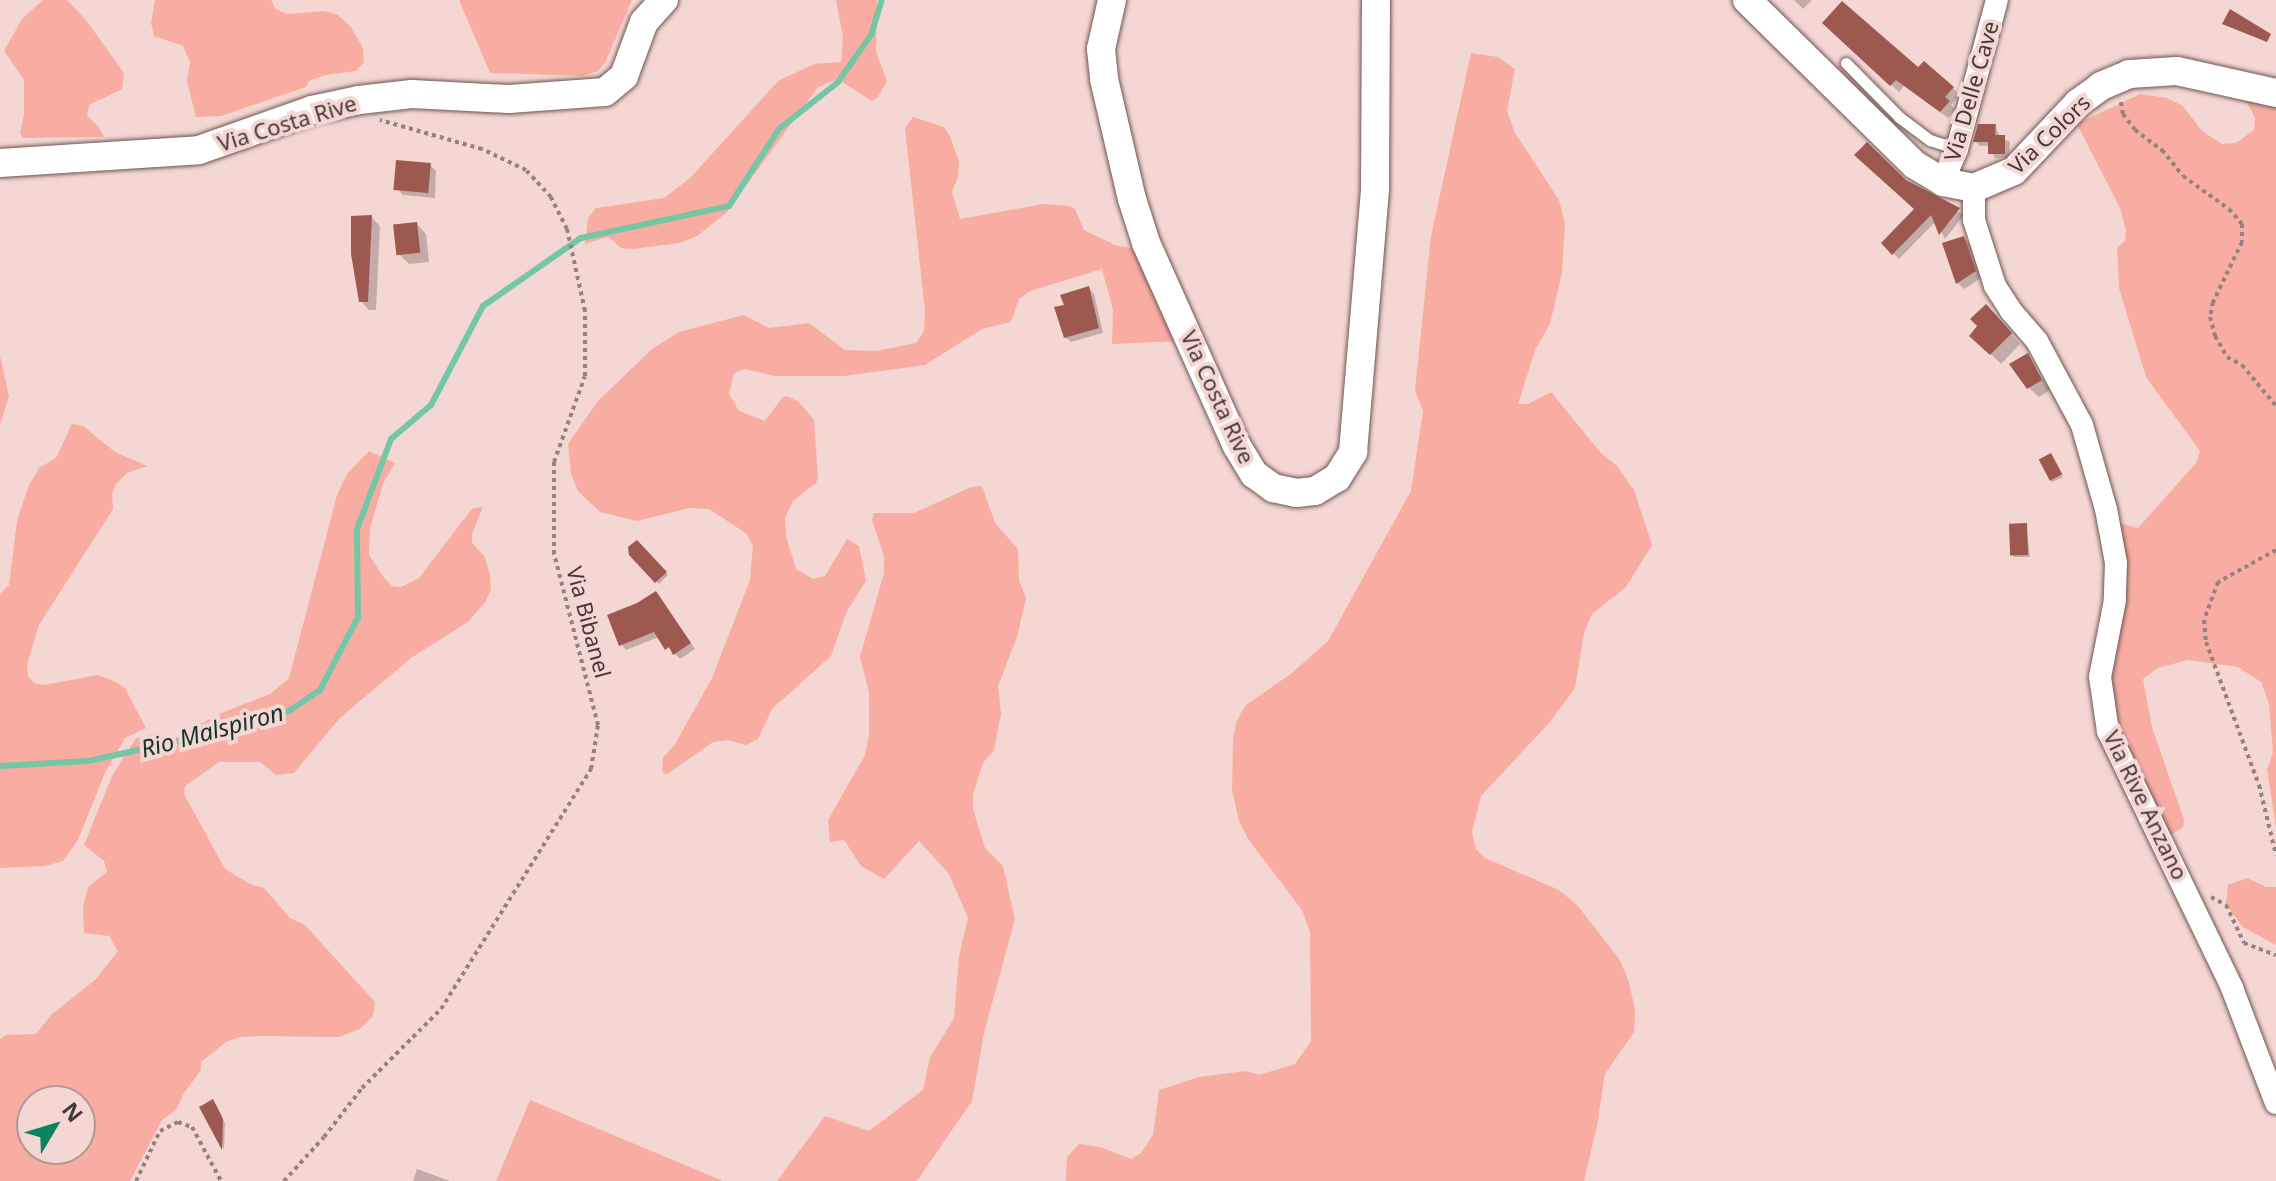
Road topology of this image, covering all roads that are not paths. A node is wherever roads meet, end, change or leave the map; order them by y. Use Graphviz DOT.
graph roads {
  1 [pos="664,0"];
  2 [pos="1112,0"];
  3 [pos="1376,0"];
  4 [pos="1747,0"];
  5 [pos="1997,0"];
  6 [pos="1846,63"];
  7 [pos="2276,93"];
  8 [pos="1957,149"];
  9 [pos="0,163"];
  10 [pos="1943,182"];
  11 [pos="1974,188"];
  12 [pos="2276,1103"];
  1 -- 9 [label="street, Via Costa Rive"];
  2 -- 3 [label="street, Via Costa Rive"];
  4 -- 10 [label="street"];
  5 -- 8 [label="street, Via Delle Cave"];
  6 -- 8 [label="lane"];
  7 -- 11 [label="street, Via Colors"];
  8 -- 10 [label="street, Via Delle Cave"];
  10 -- 11 [label="street"];
  11 -- 12 [label="street, Via Rive Anzano"];
}
